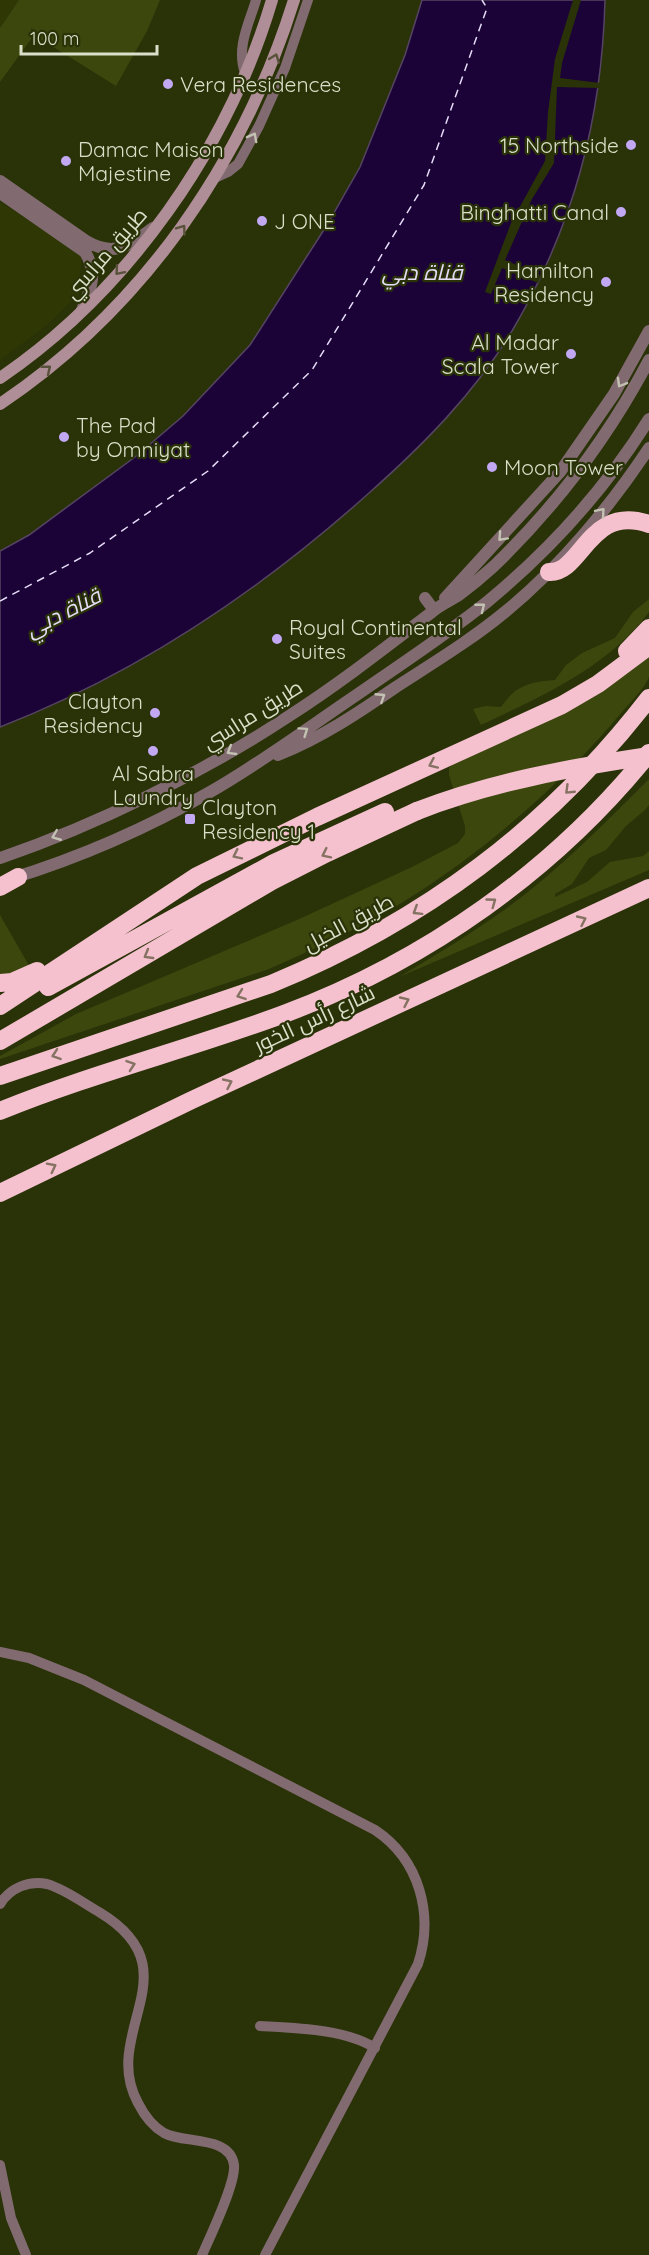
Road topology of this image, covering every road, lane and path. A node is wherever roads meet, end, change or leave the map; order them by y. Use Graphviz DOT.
graph roads {
  1 [pos="256,0"];
  2 [pos="272,0"];
  3 [pos="294,0"];
  4 [pos="308,0"];
  5 [pos="245,73"];
  6 [pos="215,178"];
  7 [pos="0,181"];
  8 [pos="0,193"];
  9 [pos="156,225"];
  10 [pos="82,310"];
  11 [pos="649,331"];
  12 [pos="649,360"];
  13 [pos="0,378"];
  14 [pos="0,404"];
  15 [pos="649,419"];
  16 [pos="649,448"];
  17 [pos="649,524"];
  18 [pos="549,572"];
  19 [pos="424,598"];
  20 [pos="434,610"];
  21 [pos="649,628"];
  22 [pos="649,646"];
  23 [pos="649,698"];
  24 [pos="486,740"];
  25 [pos="649,754"];
  26 [pos="256,764"];
  27 [pos="0,858"];
  28 [pos="18,877"];
  29 [pos="0,883"];
  30 [pos="0,887"];
  31 [pos="649,888"];
  32 [pos="649,897"];
  33 [pos="610,907"];
  34 [pos="195,917"];
  35 [pos="122,924"];
  36 [pos="0,982"];
  37 [pos="19,994"];
  38 [pos="0,1006"];
  39 [pos="0,1041"];
  40 [pos="0,1076"];
  41 [pos="36,1097"];
  42 [pos="0,1111"];
  43 [pos="0,1122"];
  44 [pos="0,1193"];
  45 [pos="0,1652"];
  46 [pos="0,1904"];
  47 [pos="260,2026"];
  48 [pos="375,2048"];
  49 [pos="0,2165"];
  50 [pos="26,2255"];
  51 [pos="202,2255"];
  52 [pos="266,2255"];
  1 -- 5 [label="street"];
  2 -- 5 [label="main road, طريق مراسي"];
  6 -- 3 [label="main road, طريق مراسي, one-way"];
  6 -- 4 [label="street, one-way"];
  5 -- 9 [label="main road, طريق مراسي"];
  14 -- 6 [label="main road, طريق مراسي, one-way"];
  7 -- 9 [label="street"];
  8 -- 10 [label="street"];
  9 -- 10 [label="main road, طريق مراسي, one-way"];
  10 -- 13 [label="main road, طريق مراسي"];
  11 -- 20 [label="street, one-way"];
  12 -- 20 [label="street, طريق مراسي"];
  26 -- 15 [label="street, طريق مراسي, one-way"];
  18 -- 16 [label="street, one-way"];
  17 -- 18 [label="highway"];
  26 -- 18 [label="street, one-way"];
  19 -- 20 [label="street"];
  20 -- 27 [label="street, طريق مراسي, one-way"];
  21 -- 24 [label="highway"];
  22 -- 24 [label="highway"];
  23 -- 40 [label="highway, طريق الخيل, one-way"];
  24 -- 35 [label="highway, one-way"];
  25 -- 34 [label="highway, one-way, bridge"];
  41 -- 25 [label="highway, one-way"];
  26 -- 28 [label="street, طريق مراسي"];
  28 -- 29 [label="street, طريق مراسي"];
  28 -- 30 [label="highway"];
  31 -- 33 [label="highway, شارع رأس الخور"];
  32 -- 33 [label="highway"];
  44 -- 33 [label="highway, شارع رأس الخور, one-way"];
  34 -- 37 [label="highway"];
  34 -- 39 [label="highway, one-way"];
  35 -- 36 [label="highway"];
  35 -- 37 [label="highway"];
  37 -- 38 [label="highway"];
  41 -- 42 [label="highway"];
  41 -- 43 [label="highway"];
  45 -- 48 [label="street"];
  46 -- 51 [label="street"];
  47 -- 48 [label="street"];
  48 -- 52 [label="street"];
  49 -- 50 [label="street"];
}
